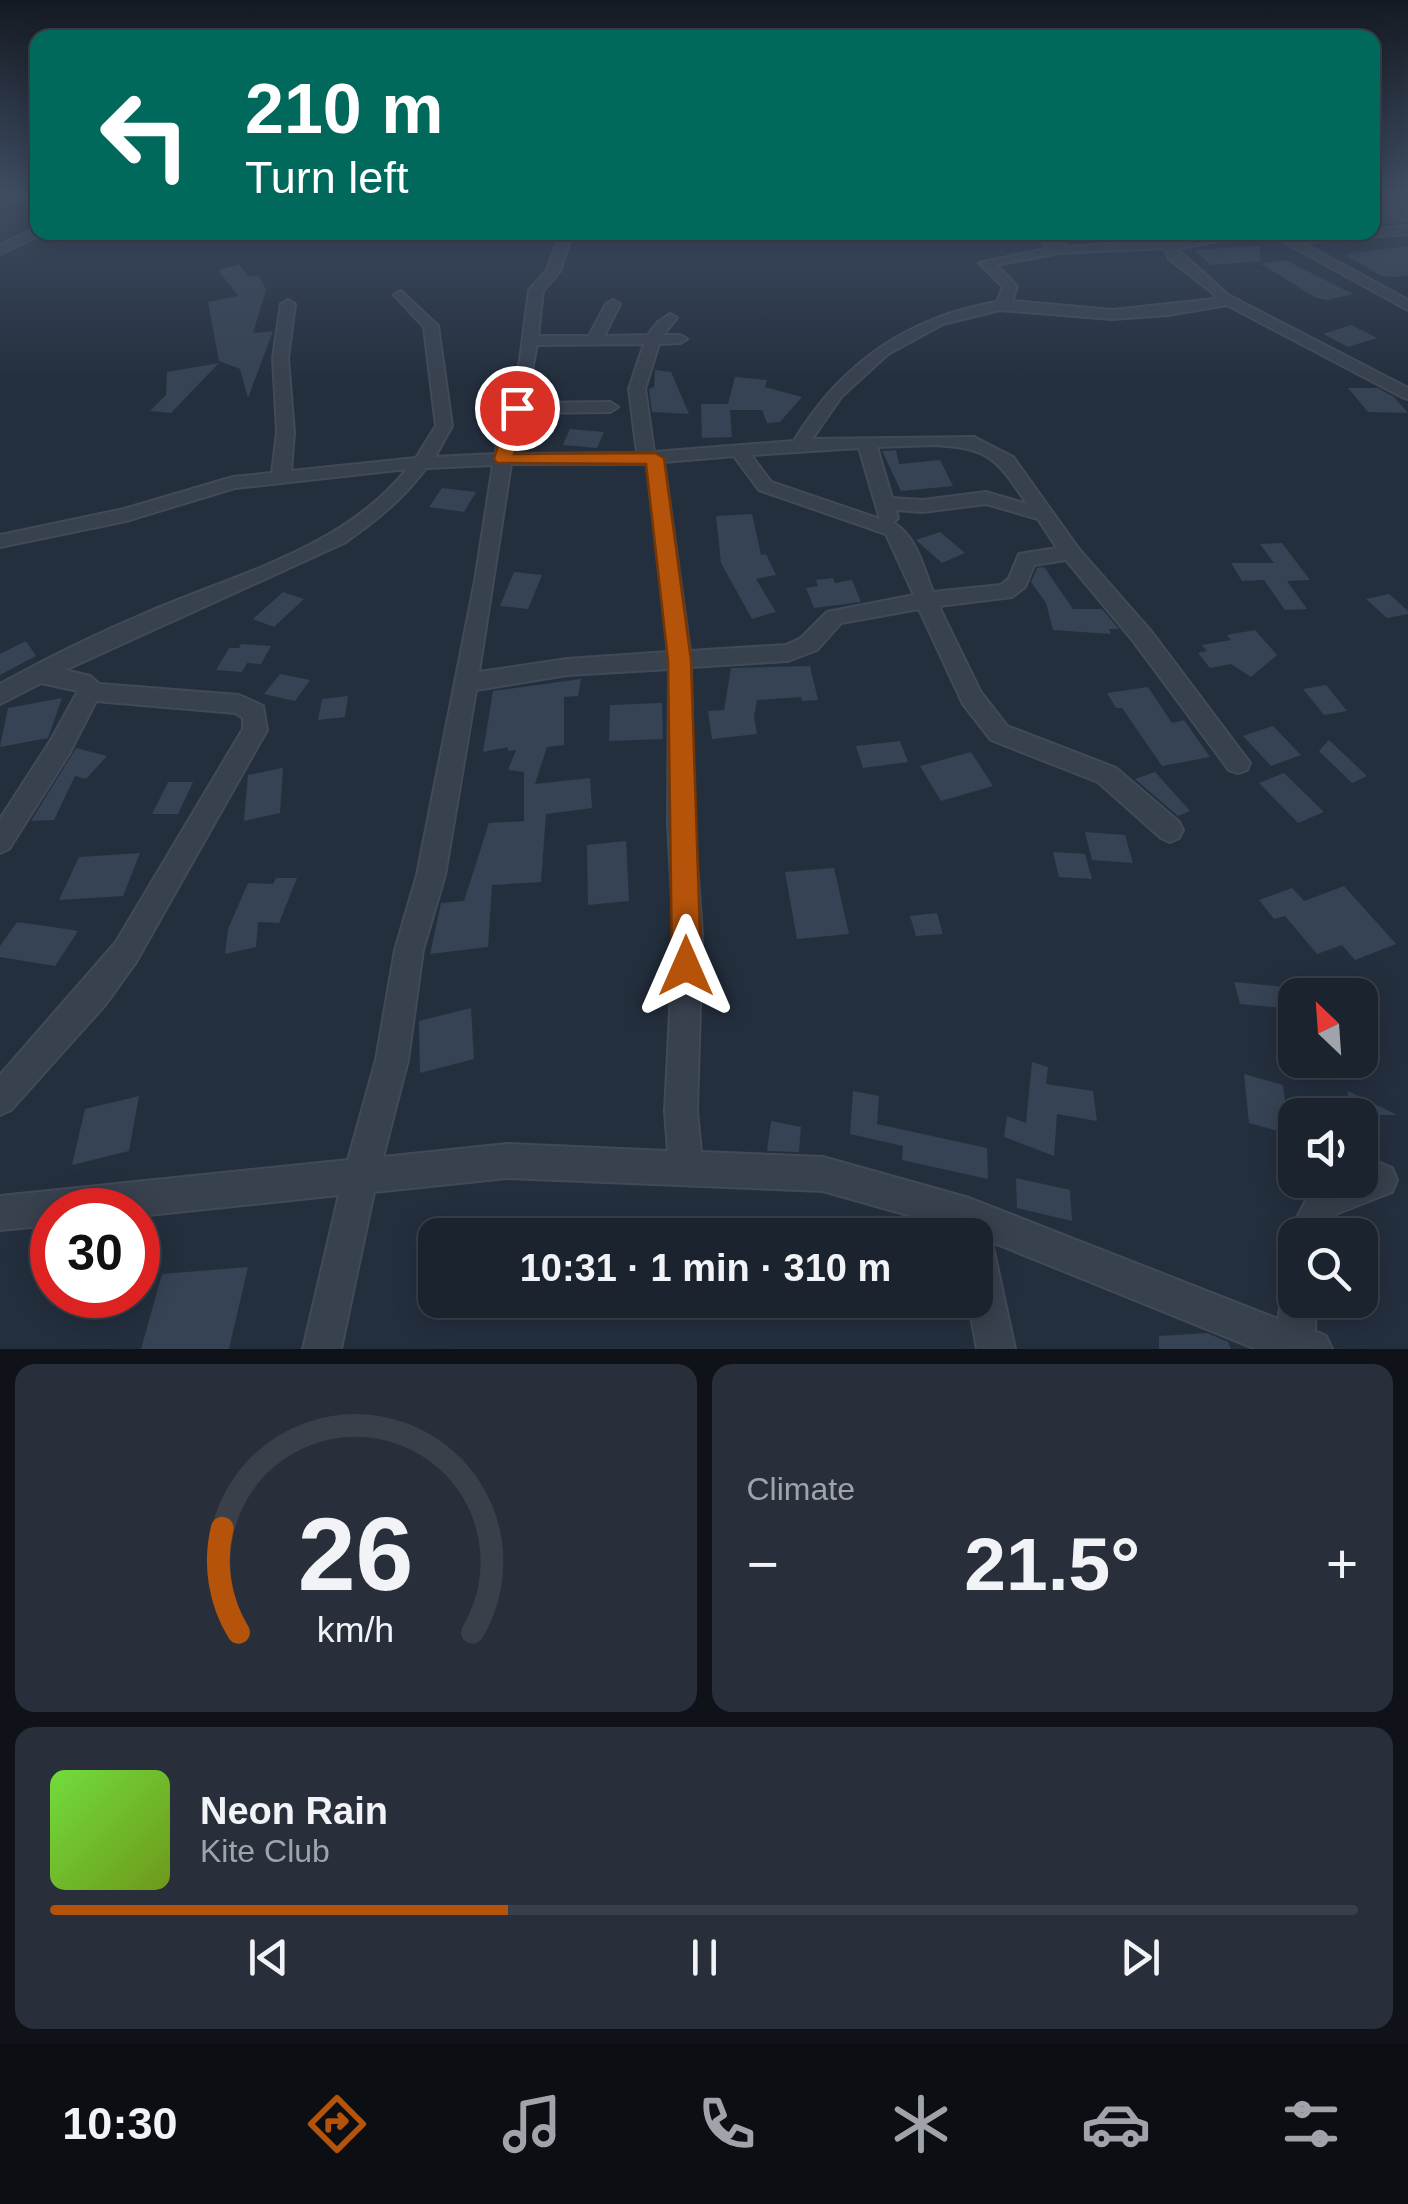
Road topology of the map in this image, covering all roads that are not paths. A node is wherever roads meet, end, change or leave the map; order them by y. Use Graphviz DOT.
graph roads {
  1 [pos="558,256"];
  2 [pos="1031,256"];
  3 [pos="1174,256"];
  4 [pos="1315,256"];
  5 [pos="401,295"];
  6 [pos="1224,298"];
  7 [pos="288,304"];
  8 [pos="613,304"];
  9 [pos="1002,306"];
  10 [pos="1408,306"];
  11 [pos="670,318"];
  12 [pos="596,339"];
  13 [pos="680,339"];
  14 [pos="530,341"];
  15 [pos="648,341"];
  16 [pos="1408,394"];
  17 [pos="610,407"];
  18 [pos="517,408"];
  19 [pos="866,444"];
  20 [pos="800,446"];
  21 [pos="739,451"];
  22 [pos="503,459"];
  23 [pos="650,459"];
  24 [pos="422,464"];
  25 [pos="281,475"];
  26 [pos="885,503"];
  27 [pos="1046,515"];
  28 [pos="893,530"];
  29 [pos="0,542"];
  30 [pos="1071,552"];
  31 [pos="928,600"];
  32 [pos="680,660"];
  33 [pos="38,674"];
  34 [pos="467,683"];
  35 [pos="89,692"];
  36 [pos="0,695"];
  37 [pos="1238,764"];
  38 [pos="1170,830"];
  39 [pos="0,841"];
  40 [pos="0,1099"];
  41 [pos="686,1166"];
  42 [pos="363,1176"];
  43 [pos="1380,1180"];
  44 [pos="0,1213"];
  45 [pos="938,1218"];
  46 [pos="1315,1218"];
  47 [pos="993,1238"];
  48 [pos="990,1318"];
  49 [pos="1299,1318"];
  50 [pos="1300,1347"];
  51 [pos="322,1349"];
  52 [pos="996,1349"];
  1 -- 14 [label="street"];
  2 -- 9 [label="street"];
  3 -- 6 [label="street"];
  4 -- 10 [label="street"];
  5 -- 24 [label="street"];
  6 -- 9 [label="street"];
  6 -- 16 [label="street"];
  7 -- 25 [label="street"];
  8 -- 12 [label="street"];
  9 -- 20 [label="street"];
  11 -- 15 [label="street"];
  12 -- 14 [label="street"];
  12 -- 15 [label="street"];
  13 -- 15 [label="street"];
  14 -- 18 [label="street"];
  15 -- 23 [label="street"];
  17 -- 18 [label="street"];
  18 -- 22 [label="street"];
  19 -- 20 [label="street"];
  19 -- 26 [label="street"];
  19 -- 27 [label="street"];
  20 -- 21 [label="street"];
  21 -- 23 [label="street"];
  21 -- 28 [label="street"];
  22 -- 23 [label="street"];
  22 -- 24 [label="street"];
  22 -- 34 [label="street"];
  23 -- 32 [label="street"];
  24 -- 25 [label="street"];
  24 -- 33 [label="street"];
  25 -- 29 [label="street"];
  26 -- 27 [label="street"];
  26 -- 28 [label="street"];
  27 -- 30 [label="street"];
  28 -- 31 [label="street"];
  30 -- 31 [label="street"];
  30 -- 37 [label="street"];
  31 -- 32 [label="street"];
  31 -- 38 [label="street"];
  32 -- 34 [label="street"];
  32 -- 41 [label="street"];
  33 -- 35 [label="street"];
  33 -- 36 [label="street"];
  34 -- 42 [label="street"];
  35 -- 39 [label="street"];
  35 -- 40 [label="street"];
  41 -- 42 [label="street"];
  41 -- 45 [label="street"];
  42 -- 44 [label="street"];
  42 -- 51 [label="street"];
  43 -- 46 [label="street"];
  47 -- 50 [label="street"];
  48 -- 52 [label="street"];
  49 -- 50 [label="street"];
}
